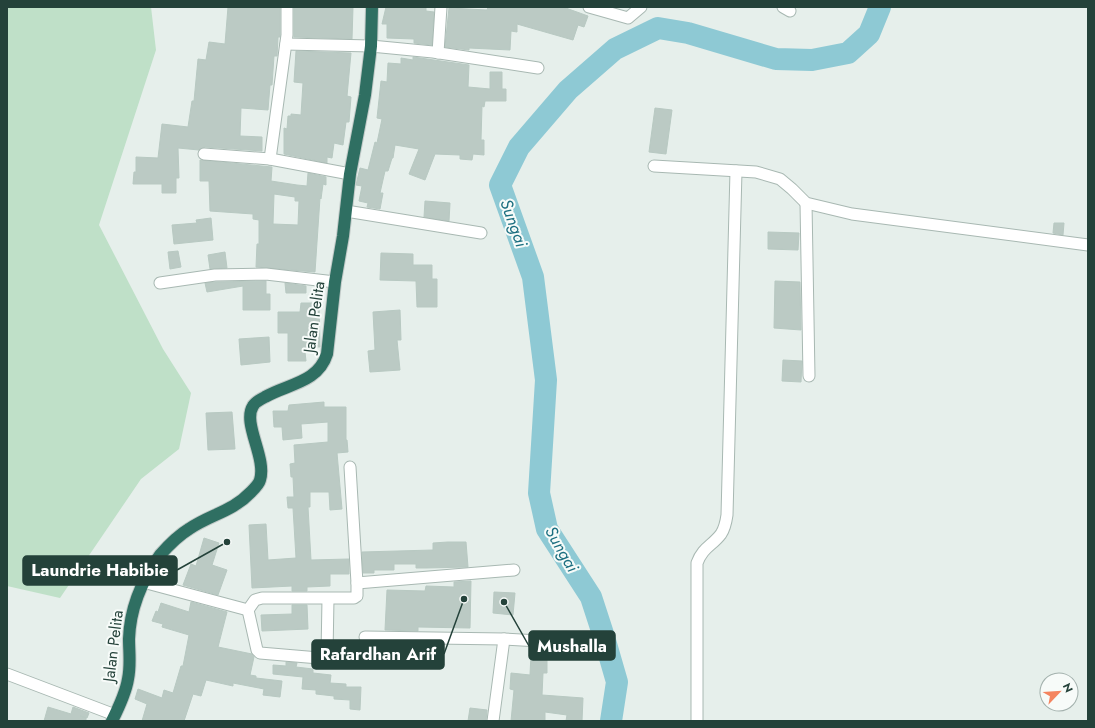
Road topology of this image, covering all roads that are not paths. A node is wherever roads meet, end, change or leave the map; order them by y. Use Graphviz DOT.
graph roads {
  1 [pos="287,7"];
  2 [pos="372,7"];
  3 [pos="441,7"];
  4 [pos="589,7"];
  5 [pos="641,7"];
  6 [pos="286,44"];
  7 [pos="371,46"];
  8 [pos="438,53"];
  9 [pos="538,68"];
  10 [pos="204,154"];
  11 [pos="270,159"];
  12 [pos="654,166"];
  13 [pos="736,171"];
  14 [pos="350,174"];
  15 [pos="806,203"];
  16 [pos="346,211"];
  17 [pos="481,233"];
  18 [pos="1088,245"];
  19 [pos="335,282"];
  20 [pos="160,283"];
  21 [pos="809,376"];
  22 [pos="350,467"];
  23 [pos="514,570"];
  24 [pos="143,582"];
  25 [pos="357,583"];
  26 [pos="328,599"];
  27 [pos="248,610"];
  28 [pos="365,637"];
  29 [pos="504,639"];
  30 [pos="557,642"];
  31 [pos="7,674"];
  32 [pos="114,718"];
  33 [pos="493,721"];
  34 [pos="697,721"];
  1 -- 6 [label="street"];
  2 -- 7 [label="highway, Jalan Pelita"];
  3 -- 8 [label="street"];
  4 -- 5 [label="street"];
  6 -- 7 [label="street"];
  6 -- 11 [label="street"];
  7 -- 8 [label="street"];
  7 -- 14 [label="highway, Jalan Pelita"];
  8 -- 9 [label="street"];
  10 -- 11 [label="street"];
  11 -- 14 [label="street"];
  12 -- 13 [label="street"];
  13 -- 15 [label="street"];
  13 -- 34 [label="street"];
  14 -- 16 [label="highway, Jalan Pelita"];
  15 -- 18 [label="street"];
  15 -- 21 [label="street"];
  16 -- 17 [label="street"];
  16 -- 19 [label="highway, Jalan Pelita"];
  19 -- 20 [label="street"];
  19 -- 24 [label="highway, Jalan Pelita"];
  22 -- 25 [label="street"];
  23 -- 25 [label="street"];
  24 -- 27 [label="street"];
  24 -- 32 [label="highway, Jalan Pelita"];
  25 -- 26 [label="street"];
  26 -- 27 [label="street"];
  26 -- 27 [label="street"];
  28 -- 29 [label="street"];
  29 -- 30 [label="street"];
  29 -- 33 [label="street"];
  31 -- 32 [label="street"];
}
